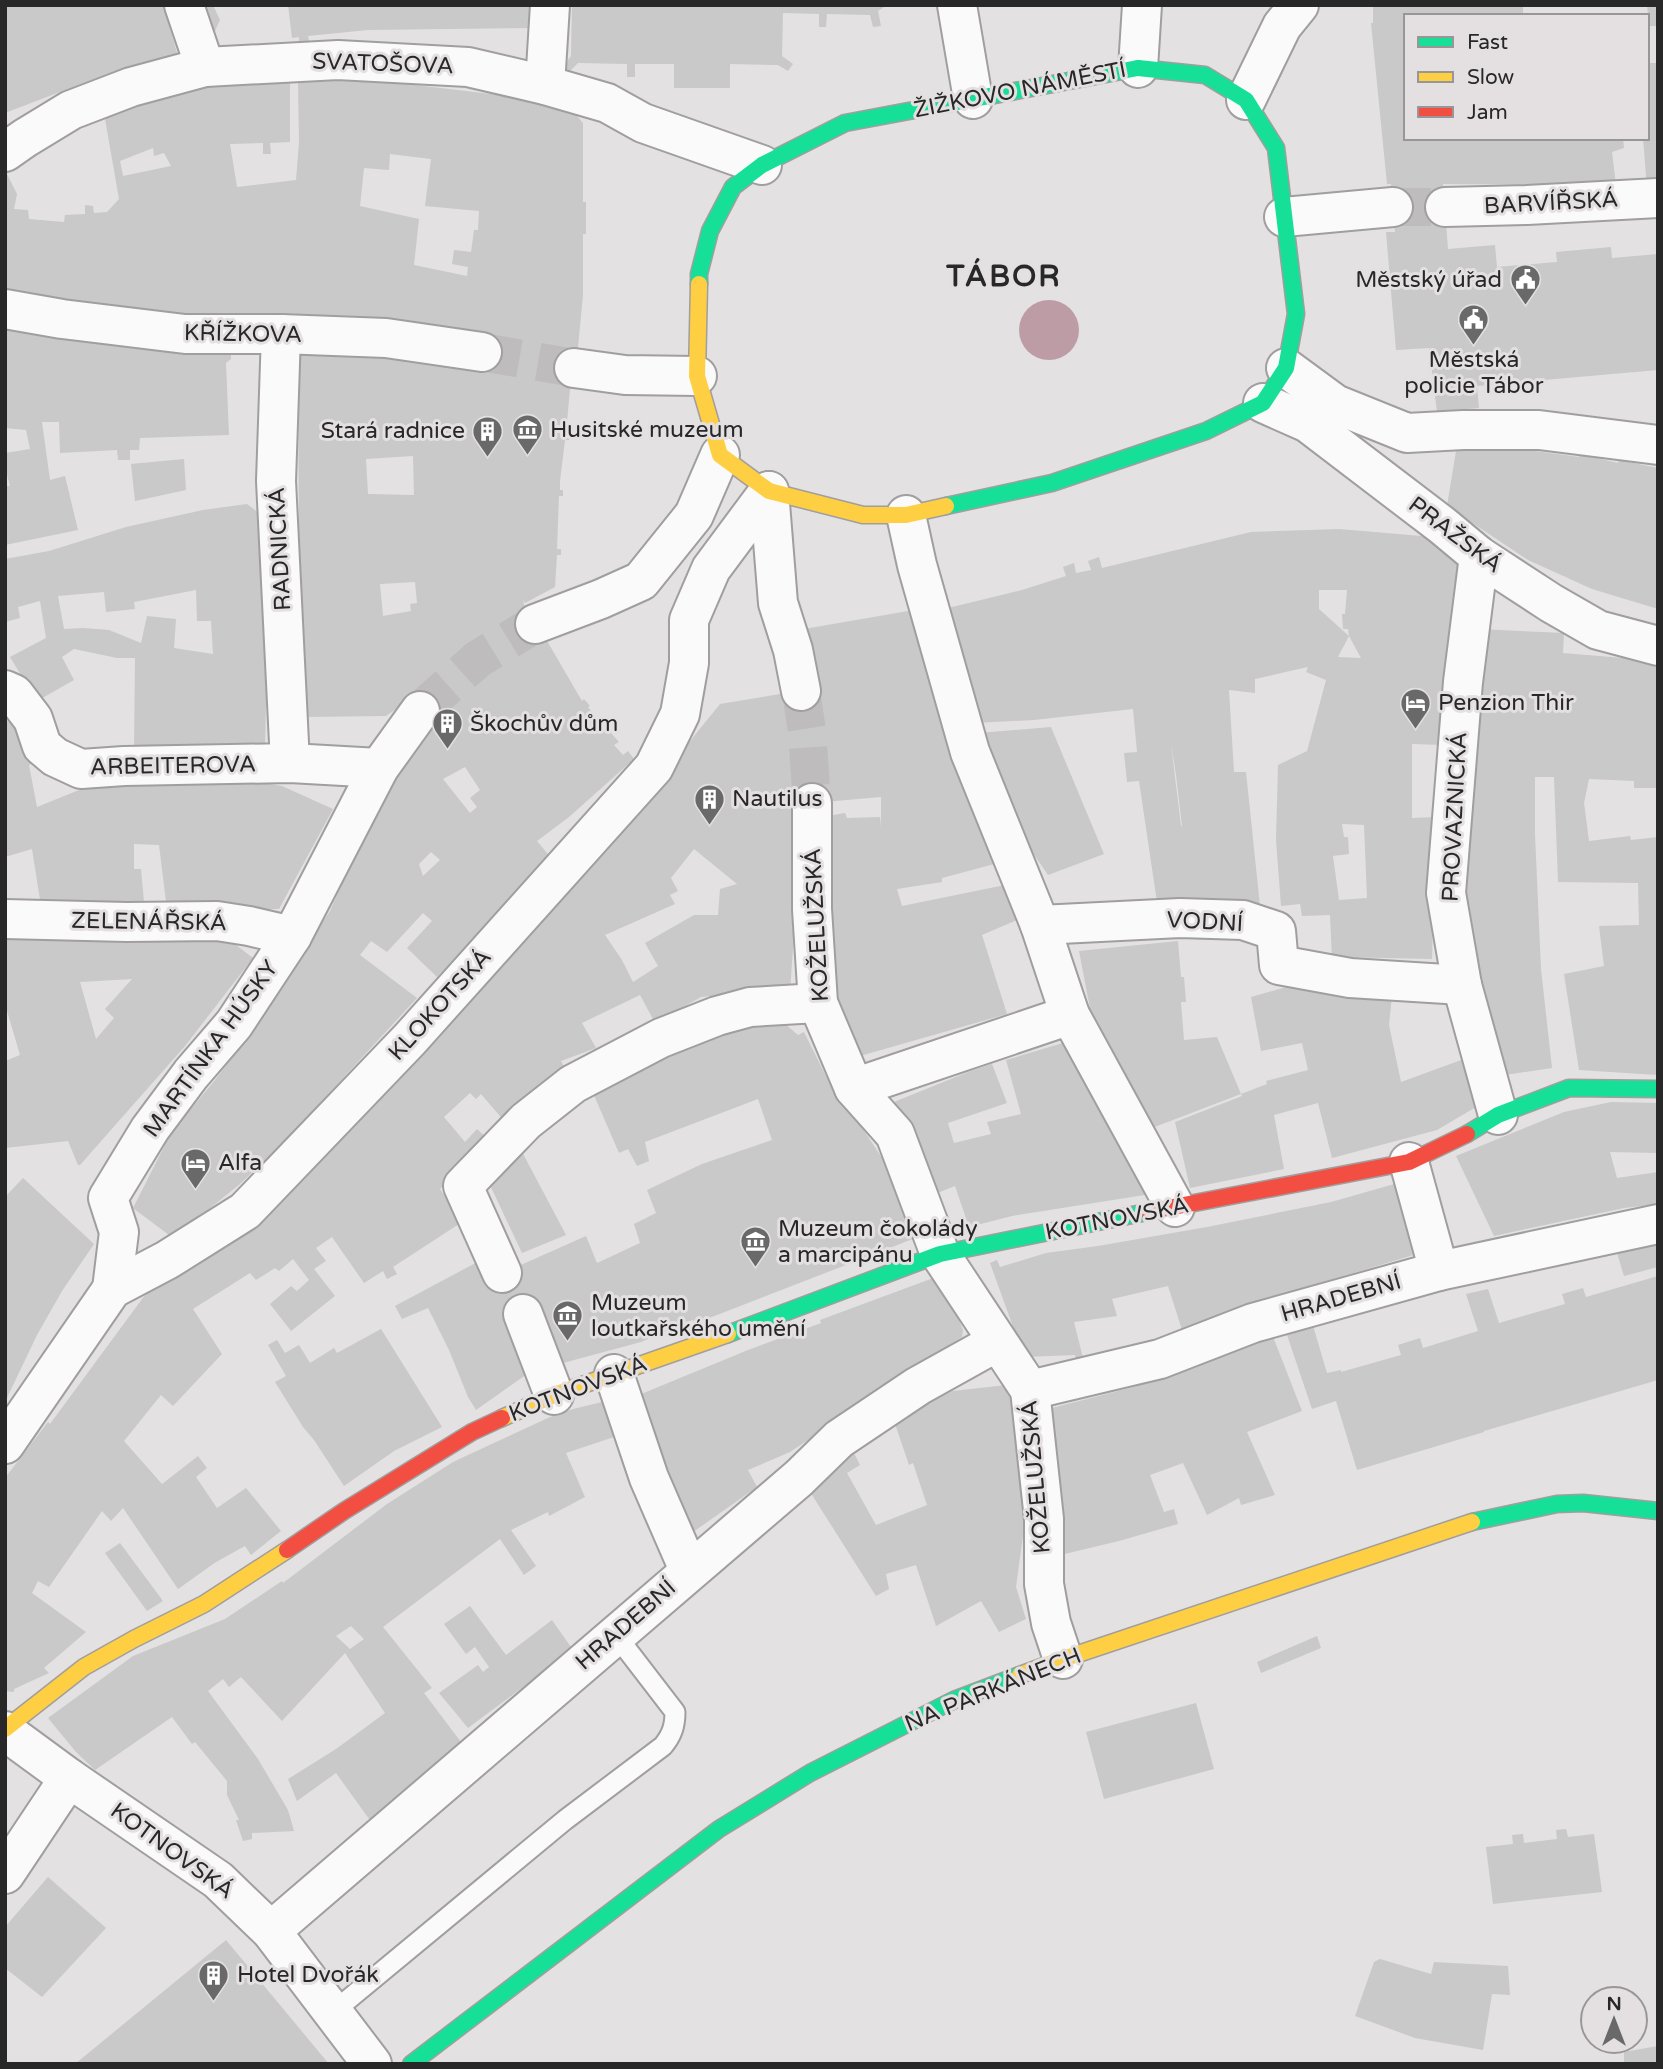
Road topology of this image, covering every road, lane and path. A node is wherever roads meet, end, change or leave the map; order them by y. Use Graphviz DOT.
graph roads {
  1 [pos="184,5"];
  2 [pos="550,5"];
  3 [pos="957,5"];
  4 [pos="1142,5"];
  5 [pos="1299,5"];
  6 [pos="205,67"];
  7 [pos="1138,68"];
  8 [pos="545,85"];
  9 [pos="973,99"];
  10 [pos="1246,100"];
  11 [pos="5,152"];
  12 [pos="762,165"];
  13 [pos="1658,198"];
  14 [pos="1393,207"];
  15 [pos="1445,207"];
  16 [pos="1284,217"];
  17 [pos="5,309"];
  18 [pos="281,334"];
  19 [pos="482,352"];
  20 [pos="574,368"];
  21 [pos="1286,368"];
  22 [pos="697,376"];
  23 [pos="1263,403"];
  24 [pos="1658,445"];
  25 [pos="720,455"];
  26 [pos="769,491"];
  27 [pos="906,515"];
  28 [pos="1479,556"];
  29 [pos="535,624"];
  30 [pos="1658,646"];
  31 [pos="5,690"];
  32 [pos="801,691"];
  33 [pos="421,710"];
  34 [pos="290,763"];
  35 [pos="379,768"];
  36 [pos="812,803"];
  37 [pos="5,919"];
  38 [pos="1040,925"];
  39 [pos="292,936"];
  40 [pos="1462,985"];
  41 [pos="818,1003"];
  42 [pos="1070,1015"];
  43 [pos="854,1088"];
  44 [pos="1658,1089"];
  45 [pos="1498,1115"];
  46 [pos="1409,1162"];
  47 [pos="1175,1207"];
  48 [pos="1658,1224"];
  49 [pos="940,1254"];
  50 [pos="1439,1271"];
  51 [pos="502,1273"];
  52 [pos="112,1289"];
  53 [pos="523,1314"];
  54 [pos="997,1342"];
  55 [pos="614,1374"];
  56 [pos="1030,1390"];
  57 [pos="554,1395"];
  58 [pos="5,1444"];
  59 [pos="1658,1511"];
  60 [pos="689,1570"];
  61 [pos="615,1634"];
  62 [pos="1063,1659"];
  63 [pos="5,1730"];
  64 [pos="69,1778"];
  65 [pos="5,1874"];
  66 [pos="271,1931"];
  67 [pos="333,2012"];
  68 [pos="372,2064"];
  69 [pos="411,2064"];
  1 -- 6 [label="street"];
  2 -- 8 [label="street"];
  3 -- 9 [label="street"];
  4 -- 7 [label="street"];
  5 -- 10 [label="street"];
  6 -- 8 [label="street, SVATOŠOVA"];
  6 -- 11 [label="street, SVATOŠOVA"];
  7 -- 9 [label="street, ŽIŽKOVO NÁMĚSTÍ"];
  7 -- 10 [label="street, ŽIŽKOVO NÁMĚSTÍ"];
  8 -- 12 [label="street, SVATOŠOVA"];
  9 -- 12 [label="street, ŽIŽKOVO NÁMĚSTÍ"];
  10 -- 16 [label="street, ŽIŽKOVO NÁMĚSTÍ"];
  12 -- 22 [label="street, ŽIŽKOVO NÁMĚSTÍ"];
  13 -- 15 [label="street, BARVÍŘSKÁ"];
  14 -- 16 [label="street"];
  16 -- 21 [label="street, ŽIŽKOVO NÁMĚSTÍ"];
  17 -- 18 [label="street, KŘÍŽKOVA"];
  18 -- 19 [label="street, KŘÍŽKOVA"];
  18 -- 34 [label="street, RADNICKÁ"];
  20 -- 22 [label="street"];
  21 -- 23 [label="street, ŽIŽKOVO NÁMĚSTÍ"];
  21 -- 24 [label="street"];
  22 -- 25 [label="street, ŽIŽKOVO NÁMĚSTÍ"];
  23 -- 27 [label="street"];
  23 -- 28 [label="street, PRAŽSKÁ"];
  25 -- 26 [label="street"];
  25 -- 29 [label="street"];
  26 -- 27 [label="street"];
  26 -- 32 [label="street"];
  26 -- 52 [label="street, KLOKOTSKÁ"];
  27 -- 38 [label="street"];
  28 -- 30 [label="street, PRAŽSKÁ"];
  28 -- 40 [label="street, PROVAZNICKÁ"];
  31 -- 34 [label="street, ARBEITEROVA"];
  33 -- 35 [label="street, MARTÍNKA HÚSKY"];
  34 -- 35 [label="street, ARBEITEROVA"];
  35 -- 39 [label="street, MARTÍNKA HÚSKY"];
  36 -- 41 [label="street, KOŽELUŽSKÁ"];
  37 -- 39 [label="street, ZELENÁŘSKÁ"];
  38 -- 40 [label="street, VODNÍ"];
  38 -- 42 [label="street"];
  39 -- 52 [label="street, MARTÍNKA HÚSKY"];
  40 -- 45 [label="street, PROVAZNICKÁ"];
  41 -- 43 [label="street, KOŽELUŽSKÁ"];
  41 -- 51 [label="street"];
  42 -- 43 [label="street"];
  42 -- 47 [label="street"];
  43 -- 49 [label="street, KOŽELUŽSKÁ"];
  44 -- 45 [label="street, KOTNOVSKÁ"];
  45 -- 46 [label="street, KOTNOVSKÁ"];
  46 -- 47 [label="street, KOTNOVSKÁ"];
  46 -- 50 [label="street"];
  47 -- 49 [label="street, KOTNOVSKÁ"];
  48 -- 50 [label="street, HRADEBNÍ"];
  49 -- 54 [label="street, KOŽELUŽSKÁ"];
  49 -- 55 [label="street, KOTNOVSKÁ"];
  50 -- 56 [label="street, HRADEBNÍ"];
  52 -- 58 [label="street, KLOKOTSKÁ"];
  53 -- 57 [label="street"];
  54 -- 56 [label="street, KOŽELUŽSKÁ"];
  54 -- 60 [label="street, HRADEBNÍ"];
  55 -- 57 [label="street, KOTNOVSKÁ"];
  55 -- 60 [label="street"];
  56 -- 62 [label="street, KOŽELUŽSKÁ"];
  57 -- 63 [label="street, KOTNOVSKÁ"];
  59 -- 62 [label="street, NA PARKÁNECH"];
  60 -- 61 [label="street, HRADEBNÍ"];
  61 -- 66 [label="street, HRADEBNÍ"];
  61 -- 67 [label="lane"];
  62 -- 69 [label="street, NA PARKÁNECH"];
  63 -- 64 [label="street, KOTNOVSKÁ"];
  64 -- 65 [label="street"];
  64 -- 66 [label="street, KOTNOVSKÁ"];
  66 -- 67 [label="street, KOTNOVSKÁ"];
  67 -- 68 [label="street, KOTNOVSKÁ"];
}
